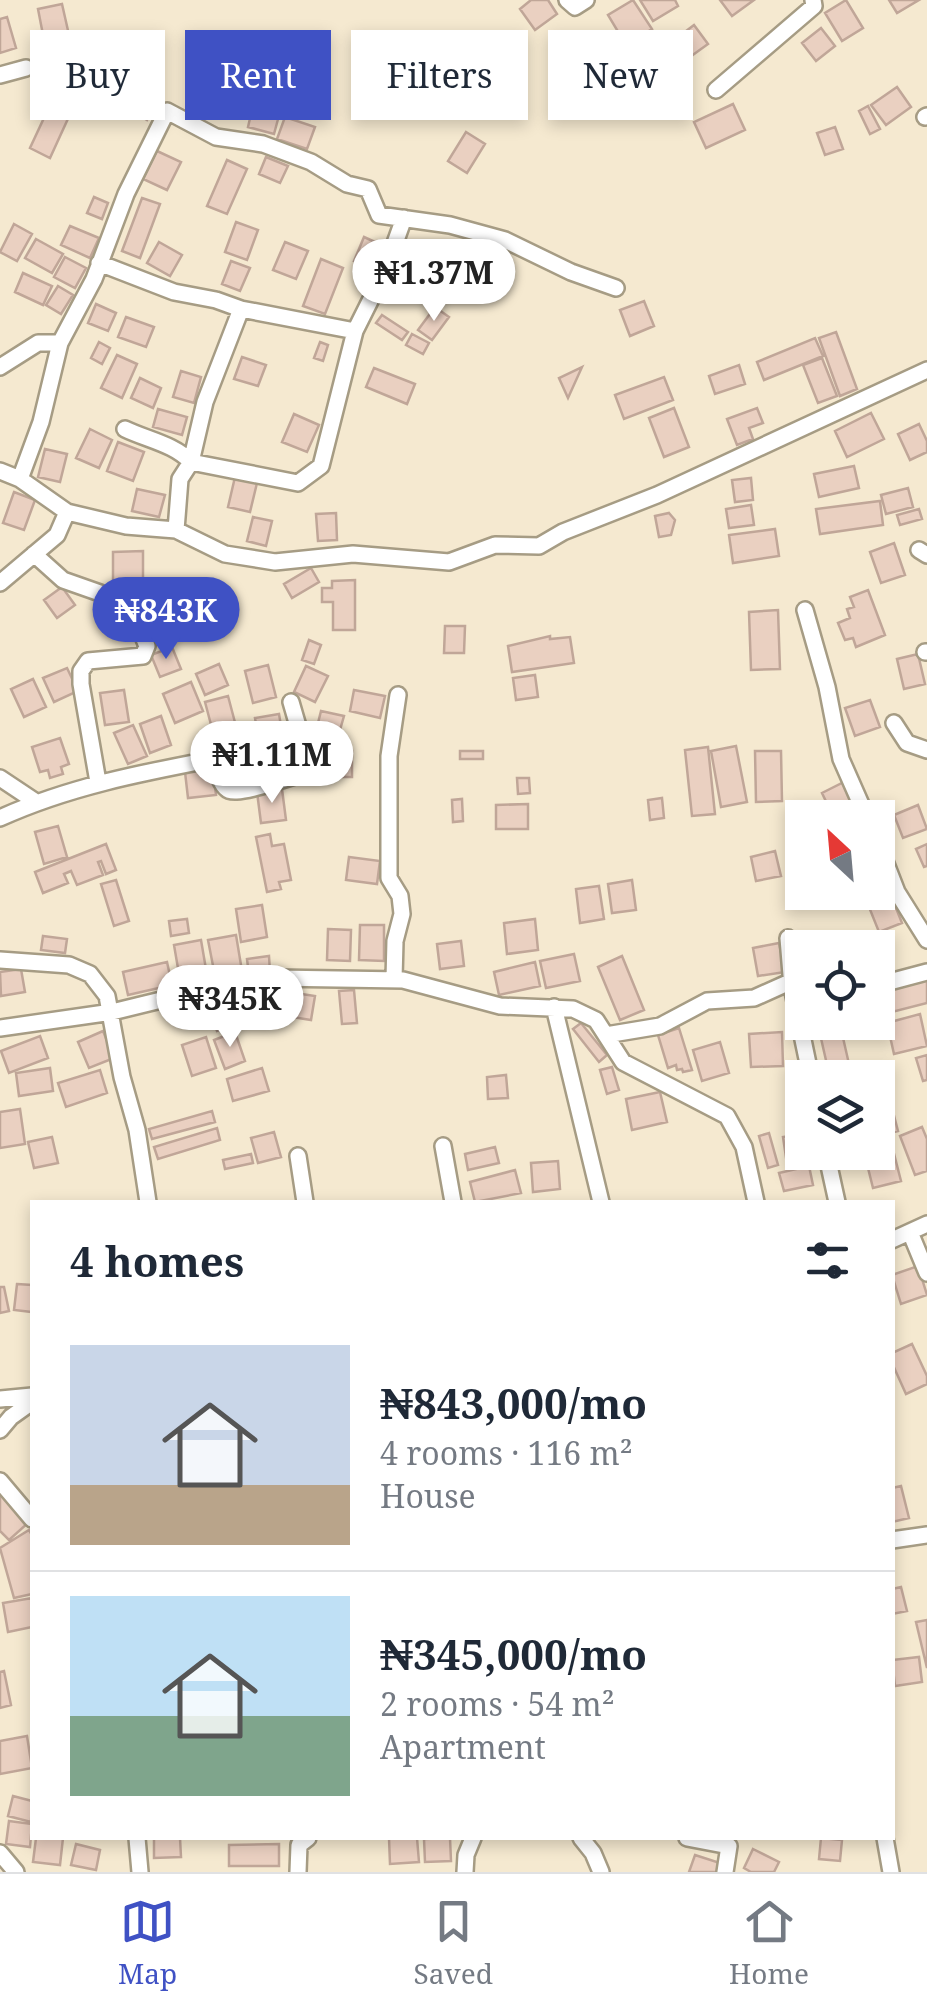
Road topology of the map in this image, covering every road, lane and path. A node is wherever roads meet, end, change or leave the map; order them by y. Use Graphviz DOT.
graph roads {
  1 [pos="567,0"];
  2 [pos="586,0"];
  3 [pos="812,0"];
  4 [pos="26,68"];
  5 [pos="0,75"];
  6 [pos="716,90"];
  7 [pos="404,218"];
  8 [pos="99,263"];
  9 [pos="616,288"];
  10 [pos="240,309"];
  11 [pos="355,331"];
  12 [pos="60,343"];
  13 [pos="0,367"];
  14 [pos="927,370"];
  15 [pos="125,429"];
  16 [pos="192,462"];
  17 [pos="0,471"];
  18 [pos="20,478"];
  19 [pos="67,512"];
  20 [pos="176,530"];
  21 [pos="34,554"];
  22 [pos="0,582"];
  23 [pos="805,610"];
  24 [pos="398,695"];
  25 [pos="292,702"];
  26 [pos="894,723"];
  27 [pos="927,750"];
  28 [pos="0,778"];
  29 [pos="98,782"];
  30 [pos="859,800"];
  31 [pos="36,802"];
  32 [pos="0,818"];
  33 [pos="895,887"];
  34 [pos="927,940"];
  35 [pos="0,960"];
  36 [pos="927,972"];
  37 [pos="394,979"];
  38 [pos="895,980"];
  39 [pos="785,988"];
  40 [pos="554,1006"];
  41 [pos="112,1012"];
  42 [pos="0,1028"];
  43 [pos="606,1035"];
  44 [pos="443,1146"];
  45 [pos="298,1156"];
  46 [pos="830,1170"];
  47 [pos="148,1200"];
  48 [pos="306,1200"];
  49 [pos="453,1200"];
  50 [pos="601,1200"];
  51 [pos="756,1200"];
  52 [pos="836,1200"];
  53 [pos="927,1224"];
  54 [pos="910,1232"];
  55 [pos="895,1239"];
  56 [pos="927,1273"];
  57 [pos="0,1399"];
  58 [pos="30,1399"];
  59 [pos="30,1401"];
  60 [pos="0,1430"];
  61 [pos="0,1481"];
  62 [pos="30,1517"];
  63 [pos="927,1536"];
  64 [pos="895,1540"];
  65 [pos="137,1840"];
  66 [pos="305,1840"];
  67 [pos="472,1840"];
  68 [pos="583,1840"];
  69 [pos="885,1840"];
  70 [pos="729,1842"];
  71 [pos="0,1853"];
  72 [pos="16,1872"];
  73 [pos="140,1872"];
  74 [pos="298,1872"];
  75 [pos="466,1872"];
  76 [pos="601,1872"];
  77 [pos="725,1872"];
  78 [pos="891,1872"];
  1 -- 2 [label="street"];
  3 -- 6 [label="street"];
  4 -- 5 [label="street"];
  7 -- 8 [label="street"];
  7 -- 9 [label="street"];
  7 -- 11 [label="street"];
  8 -- 10 [label="street"];
  8 -- 12 [label="street"];
  10 -- 11 [label="street"];
  10 -- 16 [label="street"];
  11 -- 16 [label="street"];
  12 -- 13 [label="street"];
  12 -- 18 [label="street"];
  14 -- 20 [label="street"];
  15 -- 16 [label="street"];
  16 -- 20 [label="street"];
  17 -- 18 [label="street"];
  18 -- 19 [label="street"];
  19 -- 20 [label="street"];
  19 -- 21 [label="street"];
  21 -- 22 [label="street"];
  21 -- 29 [label="street"];
  23 -- 30 [label="street"];
  24 -- 37 [label="street"];
  25 -- 29 [label="street"];
  26 -- 27 [label="street"];
  28 -- 31 [label="street"];
  29 -- 31 [label="street"];
  31 -- 32 [label="street"];
  33 -- 34 [label="street"];
  35 -- 41 [label="street"];
  36 -- 38 [label="street"];
  37 -- 40 [label="street"];
  37 -- 41 [label="street"];
  39 -- 43 [label="street"];
  40 -- 43 [label="street"];
  40 -- 50 [label="street"];
  41 -- 42 [label="street"];
  41 -- 47 [label="street"];
  43 -- 51 [label="street"];
  44 -- 49 [label="street"];
  45 -- 48 [label="street"];
  46 -- 52 [label="street"];
  53 -- 54 [label="street"];
  54 -- 55 [label="street"];
  54 -- 56 [label="street"];
  57 -- 58 [label="street"];
  59 -- 60 [label="street"];
  61 -- 62 [label="street"];
  63 -- 64 [label="street"];
  65 -- 73 [label="street"];
  66 -- 74 [label="street"];
  67 -- 75 [label="street"];
  68 -- 76 [label="street"];
  69 -- 78 [label="street"];
  70 -- 77 [label="street"];
  71 -- 72 [label="street"];
}
